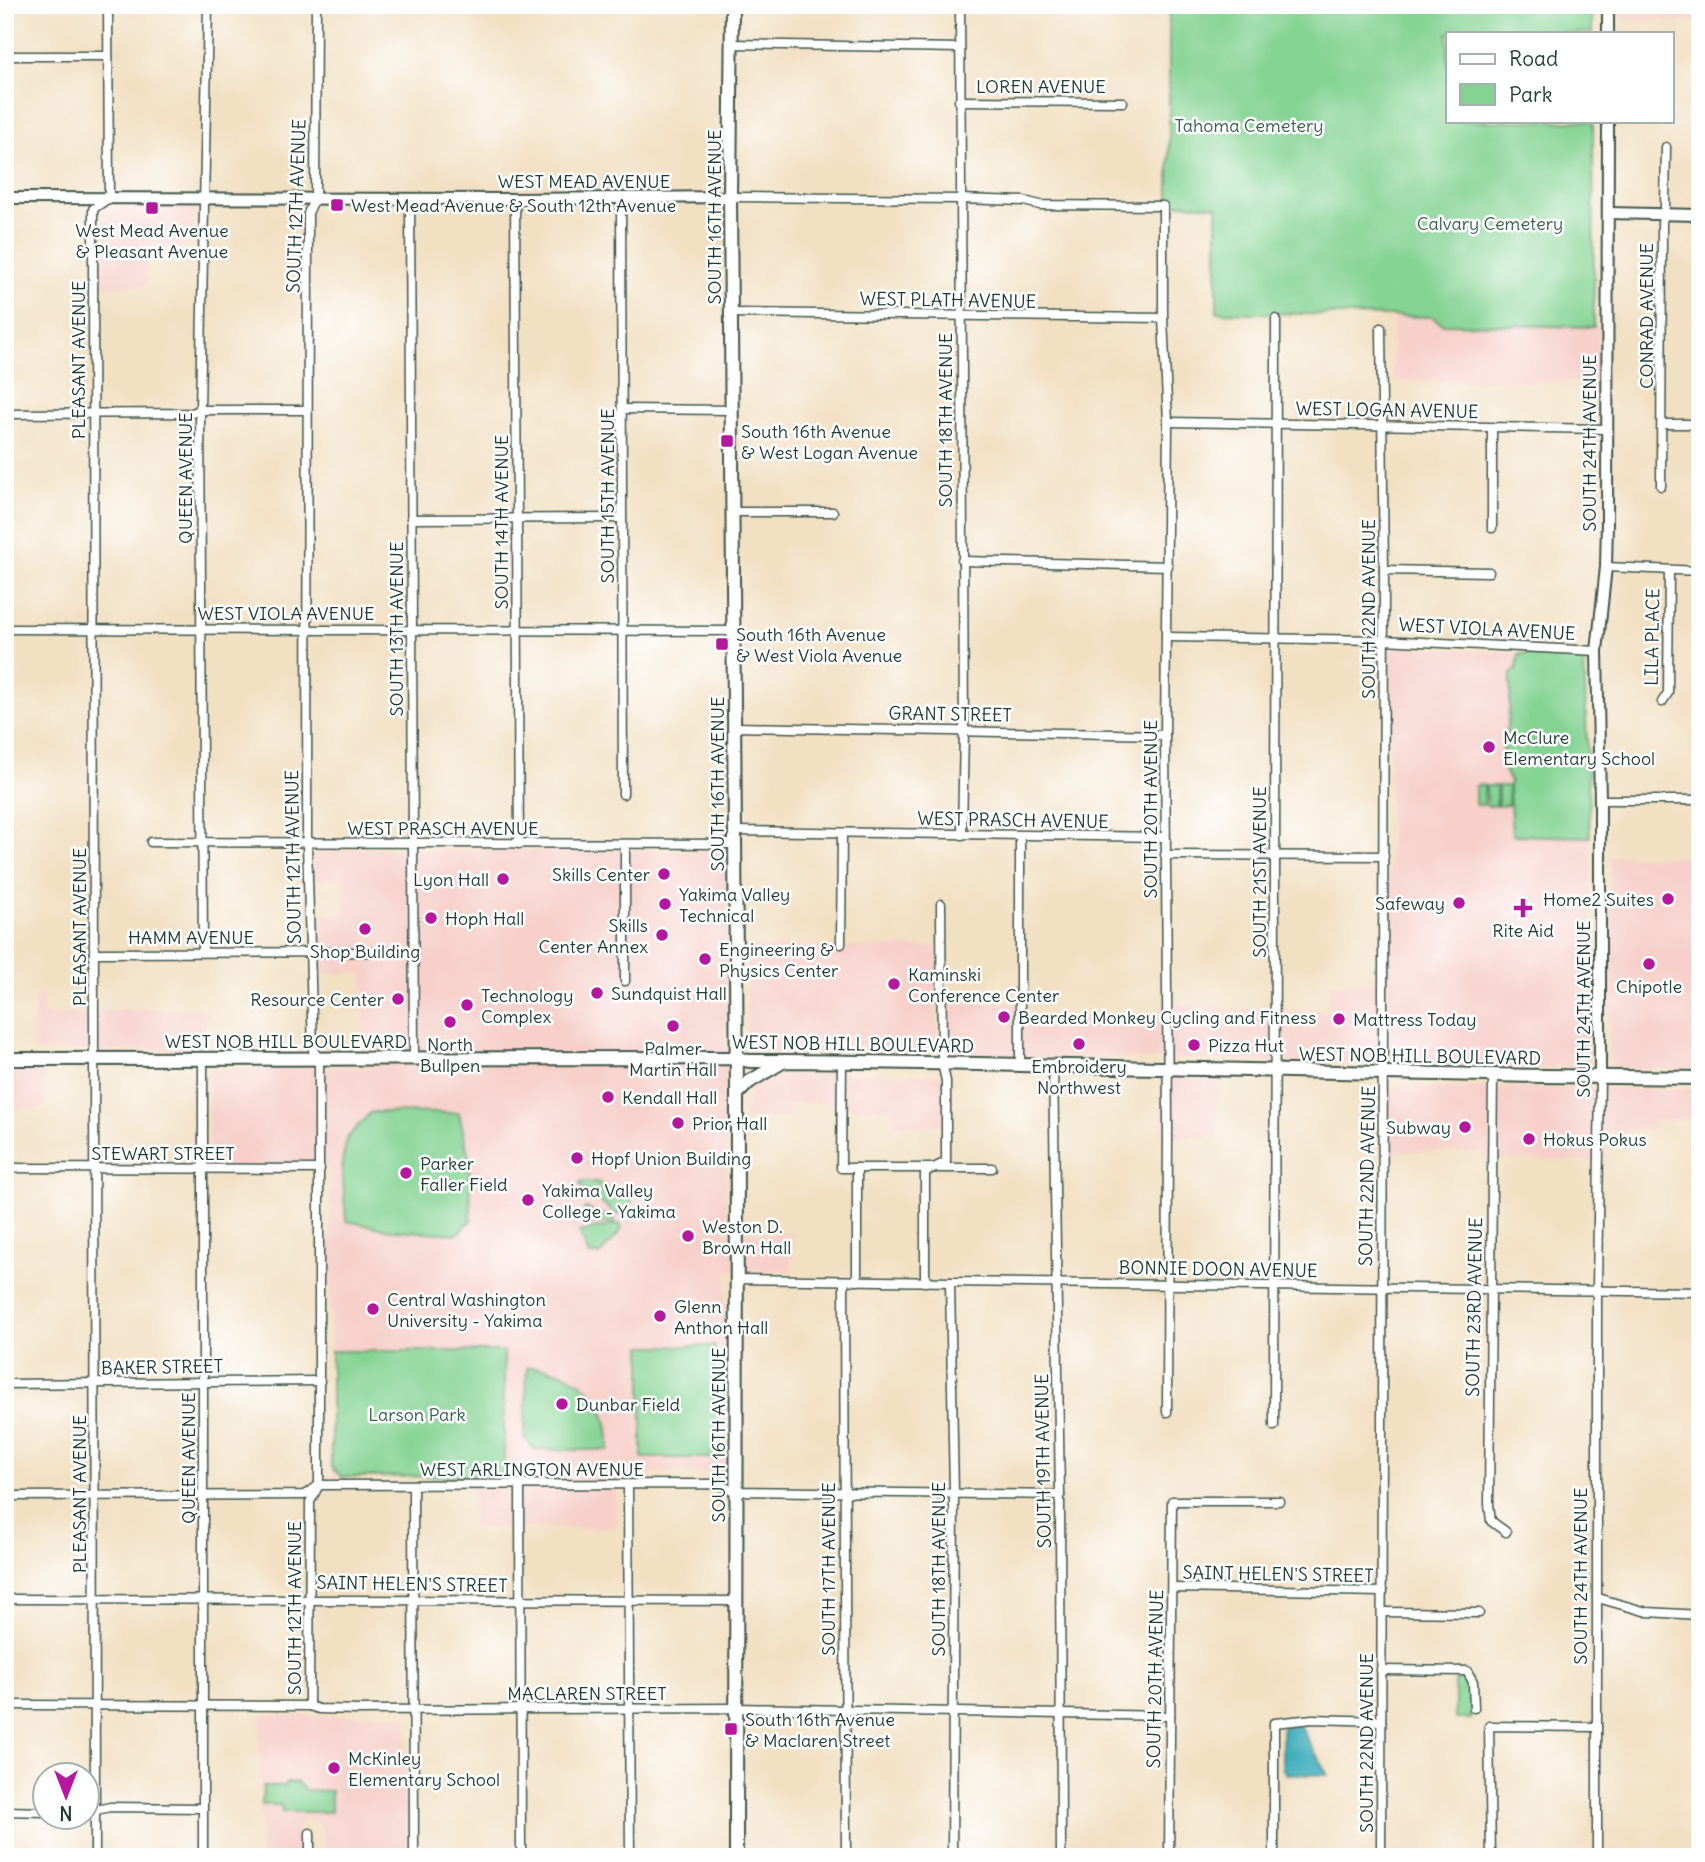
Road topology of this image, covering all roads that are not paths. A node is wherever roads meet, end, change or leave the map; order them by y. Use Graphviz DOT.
graph roads {
  1 [pos="108,5"];
  2 [pos="208,5"];
  3 [pos="316,5"];
  4 [pos="732,5"];
  5 [pos="960,5"];
  6 [pos="1608,5"];
  7 [pos="1608,32"];
  8 [pos="732,44"];
  9 [pos="960,48"];
  10 [pos="5,56"];
  11 [pos="108,56"];
  12 [pos="959,101"];
  13 [pos="1123,102"];
  14 [pos="1608,122"];
  15 [pos="1666,147"];
  16 [pos="730,197"];
  17 [pos="5,198"];
  18 [pos="109,198"];
  19 [pos="204,198"];
  20 [pos="315,198"];
  21 [pos="410,199"];
  22 [pos="621,199"];
  23 [pos="960,199"];
  24 [pos="515,200"];
  25 [pos="1163,206"];
  26 [pos="1608,213"];
  27 [pos="1664,215"];
  28 [pos="1700,215"];
  29 [pos="732,313"];
  30 [pos="960,315"];
  31 [pos="1163,318"];
  32 [pos="1276,319"];
  33 [pos="1381,328"];
  34 [pos="622,409"];
  35 [pos="200,410"];
  36 [pos="307,410"];
  37 [pos="732,410"];
  38 [pos="5,414"];
  39 [pos="93,414"];
  40 [pos="1167,422"];
  41 [pos="1275,423"];
  42 [pos="1662,424"];
  43 [pos="1700,424"];
  44 [pos="1381,425"];
  45 [pos="1492,428"];
  46 [pos="1606,429"];
  47 [pos="1661,486"];
  48 [pos="733,512"];
  49 [pos="833,512"];
  50 [pos="621,518"];
  51 [pos="411,519"];
  52 [pos="516,519"];
  53 [pos="1492,528"];
  54 [pos="962,561"];
  55 [pos="1168,566"];
  56 [pos="1606,567"];
  57 [pos="1384,570"];
  58 [pos="1668,570"];
  59 [pos="1700,571"];
  60 [pos="1489,572"];
  61 [pos="201,628"];
  62 [pos="308,628"];
  63 [pos="5,629"];
  64 [pos="94,629"];
  65 [pos="412,630"];
  66 [pos="517,630"];
  67 [pos="623,631"];
  68 [pos="734,631"];
  69 [pos="1166,637"];
  70 [pos="1275,638"];
  71 [pos="1383,640"];
  72 [pos="1597,651"];
  73 [pos="1662,702"];
  74 [pos="734,726"];
  75 [pos="964,730"];
  76 [pos="1165,735"];
  77 [pos="623,794"];
  78 [pos="1600,800"];
  79 [pos="1700,800"];
  80 [pos="842,833"];
  81 [pos="961,835"];
  82 [pos="1020,836"];
  83 [pos="1165,837"];
  84 [pos="735,838"];
  85 [pos="202,841"];
  86 [pos="150,842"];
  87 [pos="307,843"];
  88 [pos="414,844"];
  89 [pos="519,844"];
  90 [pos="625,844"];
  91 [pos="1165,855"];
  92 [pos="1384,856"];
  93 [pos="1275,857"];
  94 [pos="941,904"];
  95 [pos="841,944"];
  96 [pos="203,951"];
  97 [pos="413,951"];
  98 [pos="95,953"];
  99 [pos="309,953"];
  100 [pos="625,981"];
  101 [pos="737,1058"];
  102 [pos="5,1059"];
  103 [pos="94,1059"];
  104 [pos="203,1059"];
  105 [pos="319,1059"];
  106 [pos="414,1059"];
  107 [pos="782,1061"];
  108 [pos="842,1062"];
  109 [pos="942,1063"];
  110 [pos="1020,1064"];
  111 [pos="1053,1064"];
  112 [pos="1168,1068"];
  113 [pos="1274,1071"];
  114 [pos="1384,1074"];
  115 [pos="1493,1075"];
  116 [pos="1600,1077"];
  117 [pos="1700,1078"];
  118 [pos="737,1096"];
  119 [pos="934,1166"];
  120 [pos="5,1168"];
  121 [pos="203,1168"];
  122 [pos="857,1168"];
  123 [pos="992,1168"];
  124 [pos="93,1169"];
  125 [pos="320,1169"];
  126 [pos="736,1279"];
  127 [pos="844,1281"];
  128 [pos="857,1281"];
  129 [pos="925,1282"];
  130 [pos="950,1282"];
  131 [pos="1056,1283"];
  132 [pos="1166,1284"];
  133 [pos="1274,1285"];
  134 [pos="1382,1287"];
  135 [pos="1490,1288"];
  136 [pos="1597,1290"];
  137 [pos="1700,1292"];
  138 [pos="320,1381"];
  139 [pos="204,1382"];
  140 [pos="95,1383"];
  141 [pos="5,1384"];
  142 [pos="1167,1412"];
  143 [pos="1274,1426"];
  144 [pos="318,1485"];
  145 [pos="413,1485"];
  146 [pos="520,1485"];
  147 [pos="628,1485"];
  148 [pos="735,1491"];
  149 [pos="844,1492"];
  150 [pos="954,1493"];
  151 [pos="5,1496"];
  152 [pos="1060,1496"];
  153 [pos="94,1497"];
  154 [pos="204,1497"];
  155 [pos="1279,1501"];
  156 [pos="1506,1532"];
  157 [pos="1172,1588"];
  158 [pos="1383,1592"];
  159 [pos="94,1598"];
  160 [pos="1598,1598"];
  161 [pos="5,1599"];
  162 [pos="205,1599"];
  163 [pos="310,1599"];
  164 [pos="414,1599"];
  165 [pos="521,1600"];
  166 [pos="628,1600"];
  167 [pos="735,1601"];
  168 [pos="1383,1612"];
  169 [pos="1479,1613"];
  170 [pos="1700,1615"];
  171 [pos="1381,1670"];
  172 [pos="95,1704"];
  173 [pos="5,1705"];
  174 [pos="203,1705"];
  175 [pos="309,1706"];
  176 [pos="736,1708"];
  177 [pos="1474,1708"];
  178 [pos="413,1709"];
  179 [pos="520,1709"];
  180 [pos="629,1709"];
  181 [pos="845,1711"];
  182 [pos="953,1712"];
  183 [pos="1060,1715"];
  184 [pos="1170,1716"];
  185 [pos="1381,1721"];
  186 [pos="1597,1727"];
  187 [pos="93,1760"];
  188 [pos="202,1808"];
  189 [pos="102,1809"];
  190 [pos="5,1811"];
  191 [pos="32,1812"];
  192 [pos="93,1830"];
  193 [pos="310,1833"];
  194 [pos="95,1857"];
  195 [pos="203,1857"];
  196 [pos="310,1857"];
  197 [pos="414,1857"];
  198 [pos="521,1857"];
  199 [pos="630,1857"];
  200 [pos="736,1857"];
  201 [pos="846,1857"];
  202 [pos="952,1857"];
  203 [pos="1061,1857"];
  204 [pos="1169,1857"];
  205 [pos="1274,1857"];
  206 [pos="1381,1857"];
  207 [pos="1491,1857"];
  208 [pos="1597,1857"];
  1 -- 11 [label="street"];
  2 -- 19 [label="street, QUEEN AVENUE"];
  3 -- 20 [label="street, SOUTH 12TH AVENUE"];
  4 -- 8 [label="main road, SOUTH 16TH AVENUE"];
  5 -- 9 [label="street, SOUTH 18TH AVENUE"];
  6 -- 7 [label="street"];
  8 -- 9 [label="street"];
  8 -- 16 [label="main road, SOUTH 16TH AVENUE"];
  9 -- 12 [label="street, SOUTH 18TH AVENUE"];
  10 -- 11 [label="street"];
  11 -- 18 [label="street"];
  12 -- 13 [label="street, LOREN AVENUE"];
  12 -- 23 [label="street, SOUTH 18TH AVENUE"];
  14 -- 26 [label="street, SOUTH 24TH AVENUE"];
  15 -- 27 [label="street, CONRAD AVENUE"];
  16 -- 22 [label="street, WEST MEAD AVENUE"];
  16 -- 23 [label="street, WEST MEAD AVENUE"];
  16 -- 29 [label="main road, SOUTH 16TH AVENUE"];
  17 -- 18 [label="street, WEST MEAD AVENUE"];
  18 -- 19 [label="street, WEST MEAD AVENUE"];
  18 -- 39 [label="street, PLEASANT AVENUE"];
  19 -- 20 [label="street, WEST MEAD AVENUE"];
  19 -- 35 [label="street, QUEEN AVENUE"];
  20 -- 21 [label="street, WEST MEAD AVENUE"];
  20 -- 36 [label="street, SOUTH 12TH AVENUE"];
  21 -- 24 [label="street, WEST MEAD AVENUE"];
  21 -- 51 [label="street, SOUTH 13TH AVENUE"];
  22 -- 24 [label="street, WEST MEAD AVENUE"];
  22 -- 34 [label="street, SOUTH 15TH AVENUE"];
  23 -- 25 [label="street, WEST MEAD AVENUE"];
  23 -- 30 [label="street, SOUTH 18TH AVENUE"];
  24 -- 52 [label="street, SOUTH 14TH AVENUE"];
  25 -- 31 [label="street, SOUTH 20TH AVENUE"];
  26 -- 27 [label="street"];
  26 -- 46 [label="street, SOUTH 24TH AVENUE"];
  27 -- 28 [label="street"];
  27 -- 42 [label="street, CONRAD AVENUE"];
  29 -- 30 [label="street, WEST PLATH AVENUE"];
  29 -- 37 [label="main road, SOUTH 16TH AVENUE"];
  30 -- 31 [label="street, WEST PLATH AVENUE"];
  30 -- 54 [label="street, SOUTH 18TH AVENUE"];
  31 -- 40 [label="street, SOUTH 20TH AVENUE"];
  32 -- 41 [label="street, SOUTH 21ST AVENUE"];
  33 -- 44 [label="street, SOUTH 22ND AVENUE"];
  34 -- 37 [label="street"];
  34 -- 50 [label="street, SOUTH 15TH AVENUE"];
  35 -- 36 [label="street"];
  35 -- 39 [label="street"];
  35 -- 61 [label="street, QUEEN AVENUE"];
  36 -- 62 [label="street, SOUTH 12TH AVENUE"];
  37 -- 48 [label="main road, SOUTH 16TH AVENUE"];
  38 -- 39 [label="street"];
  39 -- 64 [label="street, PLEASANT AVENUE"];
  40 -- 41 [label="street, WEST LOGAN AVENUE"];
  40 -- 55 [label="street, SOUTH 20TH AVENUE"];
  41 -- 44 [label="street, WEST LOGAN AVENUE"];
  41 -- 70 [label="street, SOUTH 21ST AVENUE"];
  42 -- 43 [label="street"];
  42 -- 47 [label="street, CONRAD AVENUE"];
  44 -- 45 [label="street, WEST LOGAN AVENUE"];
  44 -- 57 [label="street, SOUTH 22ND AVENUE"];
  45 -- 46 [label="street, WEST LOGAN AVENUE"];
  45 -- 53 [label="street"];
  46 -- 56 [label="street, SOUTH 24TH AVENUE"];
  48 -- 49 [label="street"];
  48 -- 68 [label="main road, SOUTH 16TH AVENUE"];
  50 -- 52 [label="street"];
  50 -- 67 [label="street, SOUTH 15TH AVENUE"];
  51 -- 52 [label="street"];
  51 -- 65 [label="street, SOUTH 13TH AVENUE"];
  52 -- 66 [label="street, SOUTH 14TH AVENUE"];
  54 -- 55 [label="street"];
  54 -- 75 [label="street, SOUTH 18TH AVENUE"];
  55 -- 69 [label="street, SOUTH 20TH AVENUE"];
  56 -- 58 [label="street"];
  56 -- 72 [label="street, SOUTH 24TH AVENUE"];
  57 -- 60 [label="street"];
  57 -- 71 [label="street, SOUTH 22ND AVENUE"];
  58 -- 59 [label="street"];
  58 -- 73 [label="street, LILA PLACE"];
  61 -- 62 [label="street, WEST VIOLA AVENUE"];
  61 -- 64 [label="street, WEST VIOLA AVENUE"];
  61 -- 85 [label="street, QUEEN AVENUE"];
  62 -- 65 [label="street, WEST VIOLA AVENUE"];
  62 -- 87 [label="street, SOUTH 12TH AVENUE"];
  63 -- 64 [label="street, WEST VIOLA AVENUE"];
  64 -- 98 [label="street, PLEASANT AVENUE"];
  65 -- 66 [label="street, WEST VIOLA AVENUE"];
  65 -- 88 [label="street, SOUTH 13TH AVENUE"];
  66 -- 67 [label="street, WEST VIOLA AVENUE"];
  66 -- 89 [label="street, SOUTH 14TH AVENUE"];
  67 -- 68 [label="street, WEST VIOLA AVENUE"];
  67 -- 77 [label="street, SOUTH 15TH AVENUE"];
  68 -- 74 [label="main road, SOUTH 16TH AVENUE"];
  69 -- 70 [label="street, WEST VIOLA AVENUE"];
  69 -- 76 [label="street, SOUTH 20TH AVENUE"];
  70 -- 71 [label="street, WEST VIOLA AVENUE"];
  70 -- 93 [label="street, SOUTH 21ST AVENUE"];
  71 -- 72 [label="street, WEST VIOLA AVENUE"];
  71 -- 92 [label="street, SOUTH 22ND AVENUE"];
  72 -- 78 [label="street, SOUTH 24TH AVENUE"];
  74 -- 75 [label="street, GRANT STREET"];
  74 -- 84 [label="main road, SOUTH 16TH AVENUE"];
  75 -- 76 [label="street, GRANT STREET"];
  75 -- 81 [label="street, SOUTH 18TH AVENUE"];
  76 -- 83 [label="street, SOUTH 20TH AVENUE"];
  78 -- 79 [label="street"];
  78 -- 116 [label="street, SOUTH 24TH AVENUE"];
  80 -- 81 [label="street, WEST PRASCH AVENUE"];
  80 -- 84 [label="street, WEST PRASCH AVENUE"];
  80 -- 95 [label="street"];
  81 -- 82 [label="street, WEST PRASCH AVENUE"];
  82 -- 83 [label="street, WEST PRASCH AVENUE"];
  82 -- 110 [label="street"];
  83 -- 91 [label="street, SOUTH 20TH AVENUE"];
  84 -- 90 [label="street, WEST PRASCH AVENUE"];
  84 -- 101 [label="main road, SOUTH 16TH AVENUE"];
  85 -- 86 [label="street, WEST PRASCH AVENUE"];
  85 -- 87 [label="street, WEST PRASCH AVENUE"];
  85 -- 96 [label="street, QUEEN AVENUE"];
  87 -- 88 [label="street, WEST PRASCH AVENUE"];
  87 -- 99 [label="street, SOUTH 12TH AVENUE"];
  88 -- 89 [label="street, WEST PRASCH AVENUE"];
  88 -- 97 [label="street, SOUTH 13TH AVENUE"];
  89 -- 90 [label="street, WEST PRASCH AVENUE"];
  90 -- 100 [label="street"];
  91 -- 93 [label="street"];
  91 -- 112 [label="street, SOUTH 20TH AVENUE"];
  92 -- 93 [label="street"];
  92 -- 114 [label="street, SOUTH 22ND AVENUE"];
  93 -- 113 [label="street, SOUTH 21ST AVENUE"];
  94 -- 109 [label="street"];
  96 -- 98 [label="street, HAMM AVENUE"];
  96 -- 99 [label="street, HAMM AVENUE"];
  97 -- 99 [label="street, HAMM AVENUE"];
  97 -- 106 [label="street, SOUTH 13TH AVENUE"];
  98 -- 103 [label="street, PLEASANT AVENUE"];
  99 -- 105 [label="street, SOUTH 12TH AVENUE"];
  101 -- 106 [label="main road, WEST NOB HILL BOULEVARD"];
  101 -- 107 [label="main road, WEST NOB HILL BOULEVARD"];
  101 -- 118 [label="main road, SOUTH 16TH AVENUE"];
  102 -- 103 [label="main road, WEST NOB HILL BOULEVARD"];
  103 -- 104 [label="main road, WEST NOB HILL BOULEVARD"];
  103 -- 124 [label="street, PLEASANT AVENUE"];
  104 -- 105 [label="main road, WEST NOB HILL BOULEVARD"];
  104 -- 121 [label="street, QUEEN AVENUE"];
  105 -- 106 [label="main road, WEST NOB HILL BOULEVARD"];
  105 -- 125 [label="street, SOUTH 12TH AVENUE"];
  107 -- 108 [label="main road, WEST NOB HILL BOULEVARD"];
  107 -- 118 [label="main road"];
  108 -- 109 [label="main road, WEST NOB HILL BOULEVARD"];
  108 -- 122 [label="street"];
  109 -- 110 [label="main road, WEST NOB HILL BOULEVARD"];
  109 -- 119 [label="street"];
  110 -- 111 [label="main road, WEST NOB HILL BOULEVARD"];
  111 -- 112 [label="main road, WEST NOB HILL BOULEVARD"];
  111 -- 131 [label="street, SOUTH 19TH AVENUE"];
  112 -- 113 [label="main road, WEST NOB HILL BOULEVARD"];
  112 -- 132 [label="street, SOUTH 20TH AVENUE"];
  113 -- 114 [label="main road, WEST NOB HILL BOULEVARD"];
  113 -- 133 [label="street, SOUTH 21ST AVENUE"];
  114 -- 115 [label="main road, WEST NOB HILL BOULEVARD"];
  114 -- 134 [label="street, SOUTH 22ND AVENUE"];
  115 -- 116 [label="main road, WEST NOB HILL BOULEVARD"];
  115 -- 135 [label="street, SOUTH 23RD AVENUE"];
  116 -- 117 [label="main road, WEST NOB HILL BOULEVARD"];
  116 -- 136 [label="street, SOUTH 24TH AVENUE"];
  118 -- 126 [label="main road, SOUTH 16TH AVENUE"];
  119 -- 122 [label="street"];
  119 -- 123 [label="street"];
  119 -- 129 [label="street"];
  120 -- 124 [label="street, STEWART STREET"];
  121 -- 124 [label="street, STEWART STREET"];
  121 -- 125 [label="street, STEWART STREET"];
  121 -- 139 [label="street, QUEEN AVENUE"];
  122 -- 128 [label="street"];
  124 -- 140 [label="street, PLEASANT AVENUE"];
  125 -- 138 [label="street, SOUTH 12TH AVENUE"];
  126 -- 127 [label="street, BONNIE DOON AVENUE"];
  126 -- 148 [label="main road, SOUTH 16TH AVENUE"];
  127 -- 128 [label="street, BONNIE DOON AVENUE"];
  127 -- 149 [label="street, SOUTH 17TH AVENUE"];
  128 -- 129 [label="street, BONNIE DOON AVENUE"];
  129 -- 130 [label="street, BONNIE DOON AVENUE"];
  130 -- 131 [label="street, BONNIE DOON AVENUE"];
  130 -- 150 [label="street, SOUTH 18TH AVENUE"];
  131 -- 132 [label="street, BONNIE DOON AVENUE"];
  131 -- 152 [label="street, SOUTH 19TH AVENUE"];
  132 -- 133 [label="street, BONNIE DOON AVENUE"];
  132 -- 142 [label="street, SOUTH 20TH AVENUE"];
  133 -- 134 [label="street, BONNIE DOON AVENUE"];
  133 -- 143 [label="street, SOUTH 21ST AVENUE"];
  134 -- 135 [label="street, BONNIE DOON AVENUE"];
  134 -- 158 [label="street, SOUTH 22ND AVENUE"];
  135 -- 136 [label="street, BONNIE DOON AVENUE"];
  135 -- 156 [label="street, SOUTH 23RD AVENUE"];
  136 -- 137 [label="street, BONNIE DOON AVENUE"];
  136 -- 160 [label="street, SOUTH 24TH AVENUE"];
  138 -- 139 [label="street, BAKER STREET"];
  138 -- 144 [label="street, SOUTH 12TH AVENUE"];
  139 -- 140 [label="street, BAKER STREET"];
  139 -- 154 [label="street, QUEEN AVENUE"];
  140 -- 141 [label="street, BAKER STREET"];
  140 -- 153 [label="street, PLEASANT AVENUE"];
  144 -- 145 [label="street, WEST ARLINGTON AVENUE"];
  144 -- 154 [label="street, WEST ARLINGTON AVENUE"];
  144 -- 163 [label="street, SOUTH 12TH AVENUE"];
  145 -- 146 [label="street, WEST ARLINGTON AVENUE"];
  145 -- 164 [label="street"];
  146 -- 147 [label="street, WEST ARLINGTON AVENUE"];
  146 -- 165 [label="street"];
  147 -- 148 [label="street, WEST ARLINGTON AVENUE"];
  147 -- 166 [label="street"];
  148 -- 149 [label="street, WEST ARLINGTON AVENUE"];
  148 -- 167 [label="main road, SOUTH 16TH AVENUE"];
  149 -- 150 [label="street, WEST ARLINGTON AVENUE"];
  149 -- 181 [label="street, SOUTH 17TH AVENUE"];
  150 -- 152 [label="street, WEST ARLINGTON AVENUE"];
  150 -- 182 [label="street, SOUTH 18TH AVENUE"];
  151 -- 153 [label="street, WEST ARLINGTON AVENUE"];
  152 -- 183 [label="street, SOUTH 19TH AVENUE"];
  153 -- 154 [label="street, WEST ARLINGTON AVENUE"];
  153 -- 159 [label="street, PLEASANT AVENUE"];
  154 -- 162 [label="street, QUEEN AVENUE"];
  155 -- 157 [label="street, SOUTH 20TH AVENUE"];
  157 -- 158 [label="street, SAINT HELEN'S STREET"];
  157 -- 184 [label="street, SOUTH 20TH AVENUE"];
  158 -- 168 [label="street, SOUTH 22ND AVENUE"];
  159 -- 161 [label="street, SAINT HELEN'S STREET"];
  159 -- 162 [label="street, SAINT HELEN'S STREET"];
  159 -- 172 [label="street, PLEASANT AVENUE"];
  160 -- 170 [label="street"];
  160 -- 186 [label="street, SOUTH 24TH AVENUE"];
  162 -- 163 [label="street, SAINT HELEN'S STREET"];
  162 -- 174 [label="street, QUEEN AVENUE"];
  163 -- 164 [label="street, SAINT HELEN'S STREET"];
  163 -- 175 [label="street, SOUTH 12TH AVENUE"];
  164 -- 165 [label="street, SAINT HELEN'S STREET"];
  164 -- 178 [label="street"];
  165 -- 166 [label="street, SAINT HELEN'S STREET"];
  165 -- 179 [label="street"];
  166 -- 167 [label="street, SAINT HELEN'S STREET"];
  166 -- 180 [label="street"];
  167 -- 176 [label="main road, SOUTH 16TH AVENUE"];
  168 -- 169 [label="street"];
  168 -- 171 [label="street, SOUTH 22ND AVENUE"];
  171 -- 177 [label="street"];
  171 -- 185 [label="street, SOUTH 22ND AVENUE"];
  172 -- 173 [label="street, MACLAREN STREET"];
  172 -- 174 [label="street, MACLAREN STREET"];
  172 -- 187 [label="street, PLEASANT AVENUE"];
  174 -- 175 [label="street, MACLAREN STREET"];
  174 -- 188 [label="street, QUEEN AVENUE"];
  175 -- 178 [label="street, MACLAREN STREET"];
  176 -- 180 [label="street, MACLAREN STREET"];
  176 -- 181 [label="street, MACLAREN STREET"];
  176 -- 200 [label="main road, SOUTH 16TH AVENUE"];
  178 -- 179 [label="street, MACLAREN STREET"];
  178 -- 197 [label="street"];
  179 -- 180 [label="street, MACLAREN STREET"];
  179 -- 198 [label="street"];
  180 -- 199 [label="street"];
  181 -- 182 [label="street, MACLAREN STREET"];
  181 -- 201 [label="street, SOUTH 17TH AVENUE"];
  182 -- 183 [label="street, MACLAREN STREET"];
  182 -- 202 [label="street, SOUTH 18TH AVENUE"];
  183 -- 184 [label="street, MACLAREN STREET"];
  183 -- 203 [label="street, SOUTH 19TH AVENUE"];
  184 -- 204 [label="street, SOUTH 20TH AVENUE"];
  185 -- 205 [label="street"];
  185 -- 206 [label="street, SOUTH 22ND AVENUE"];
  186 -- 207 [label="street"];
  186 -- 208 [label="street, SOUTH 24TH AVENUE"];
  188 -- 189 [label="street"];
  188 -- 195 [label="street, QUEEN AVENUE"];
  190 -- 191 [label="street"];
  192 -- 194 [label="street, PLEASANT AVENUE"];
  193 -- 196 [label="street"];
}
